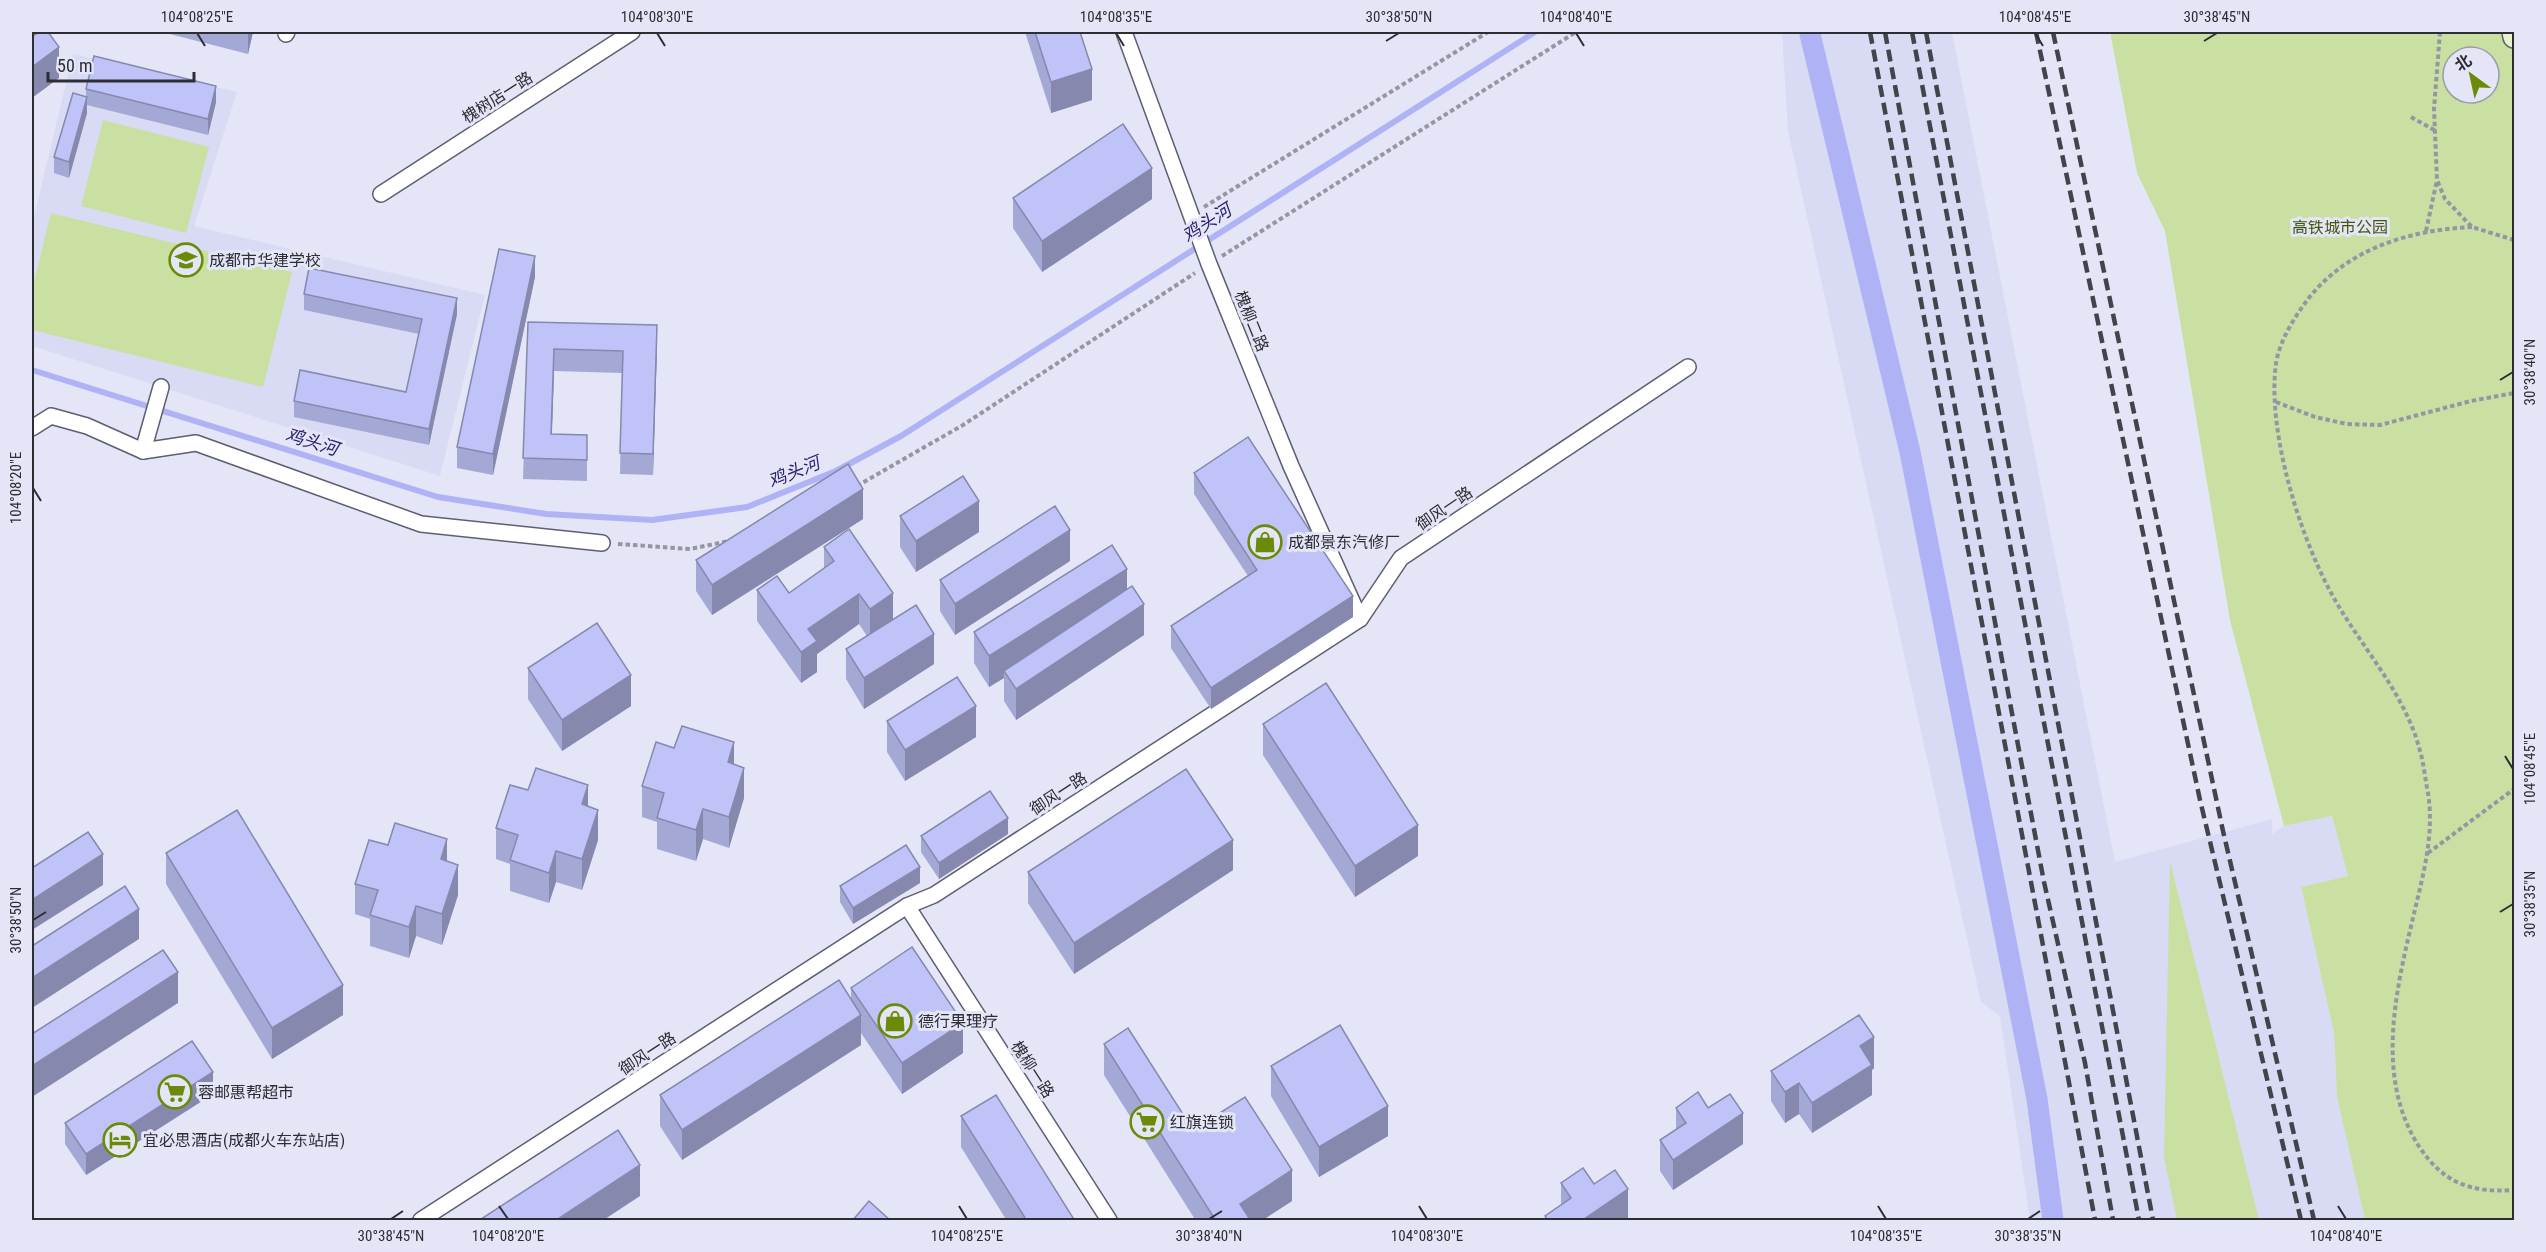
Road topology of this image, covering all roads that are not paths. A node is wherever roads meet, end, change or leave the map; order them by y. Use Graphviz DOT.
graph roads {
  1 [pos="632,32"];
  2 [pos="1124,32"];
  3 [pos="2513,32"];
  4 [pos="2514,37"];
  5 [pos="381,194"];
  6 [pos="1688,367"];
  7 [pos="161,387"];
  8 [pos="32,428"];
  9 [pos="143,451"];
  10 [pos="602,543"];
  11 [pos="1360,619"];
  12 [pos="907,906"];
  13 [pos="421,1221"];
  14 [pos="1109,1221"];
  1 -- 5 [label="street, 槐树店一路"];
  2 -- 11 [label="street, 槐柳二路"];
  3 -- 4 [label="street"];
  6 -- 11 [label="street, 御风一路"];
  7 -- 9 [label="street"];
  8 -- 9 [label="street"];
  9 -- 10 [label="street"];
  11 -- 12 [label="street, 御风一路"];
  12 -- 13 [label="street, 御风一路"];
  12 -- 14 [label="street, 槐柳一路"];
}
